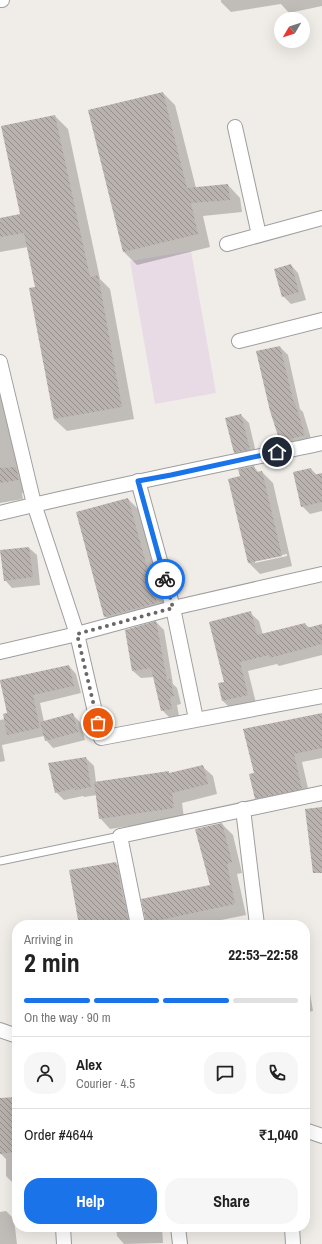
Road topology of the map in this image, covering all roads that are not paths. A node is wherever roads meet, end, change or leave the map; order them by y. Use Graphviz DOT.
graph roads {
  1 [pos="235,127"];
  2 [pos="322,218"];
  3 [pos="259,235"];
  4 [pos="227,244"];
  5 [pos="322,320"];
  6 [pos="239,341"];
  7 [pos="0,362"];
  8 [pos="322,443"];
  9 [pos="138,481"];
  10 [pos="34,504"];
  11 [pos="0,512"];
  12 [pos="322,574"];
  13 [pos="173,608"];
  14 [pos="77,634"];
  15 [pos="0,652"];
  16 [pos="322,696"];
  17 [pos="196,720"];
  18 [pos="322,793"];
  19 [pos="243,810"];
  20 [pos="120,836"];
  21 [pos="0,861"];
  22 [pos="137,920"];
  23 [pos="257,920"];
  24 [pos="0,1030"];
  25 [pos="12,1034"];
  26 [pos="310,1132"];
  27 [pos="322,1136"];
  28 [pos="63,1232"];
  29 [pos="179,1232"];
  30 [pos="292,1232"];
  31 [pos="64,1244"];
  32 [pos="180,1244"];
  33 [pos="293,1244"];
  1 -- 3 [label="street"];
  2 -- 3 [label="street"];
  3 -- 4 [label="street"];
  5 -- 6 [label="street"];
  7 -- 10 [label="street"];
  8 -- 9 [label="street"];
  9 -- 10 [label="street"];
  9 -- 13 [label="street"];
  10 -- 11 [label="street"];
  10 -- 14 [label="street"];
  12 -- 13 [label="street"];
  13 -- 14 [label="street"];
  13 -- 17 [label="street"];
  14 -- 15 [label="street"];
  14 -- 17 [label="street"];
  16 -- 17 [label="street"];
  18 -- 19 [label="street"];
  19 -- 20 [label="street"];
  19 -- 23 [label="street"];
  20 -- 21 [label="lane"];
  20 -- 22 [label="street"];
  24 -- 25 [label="street"];
  26 -- 27 [label="street"];
  28 -- 31 [label="street"];
  29 -- 32 [label="street"];
  30 -- 33 [label="street"];
}
